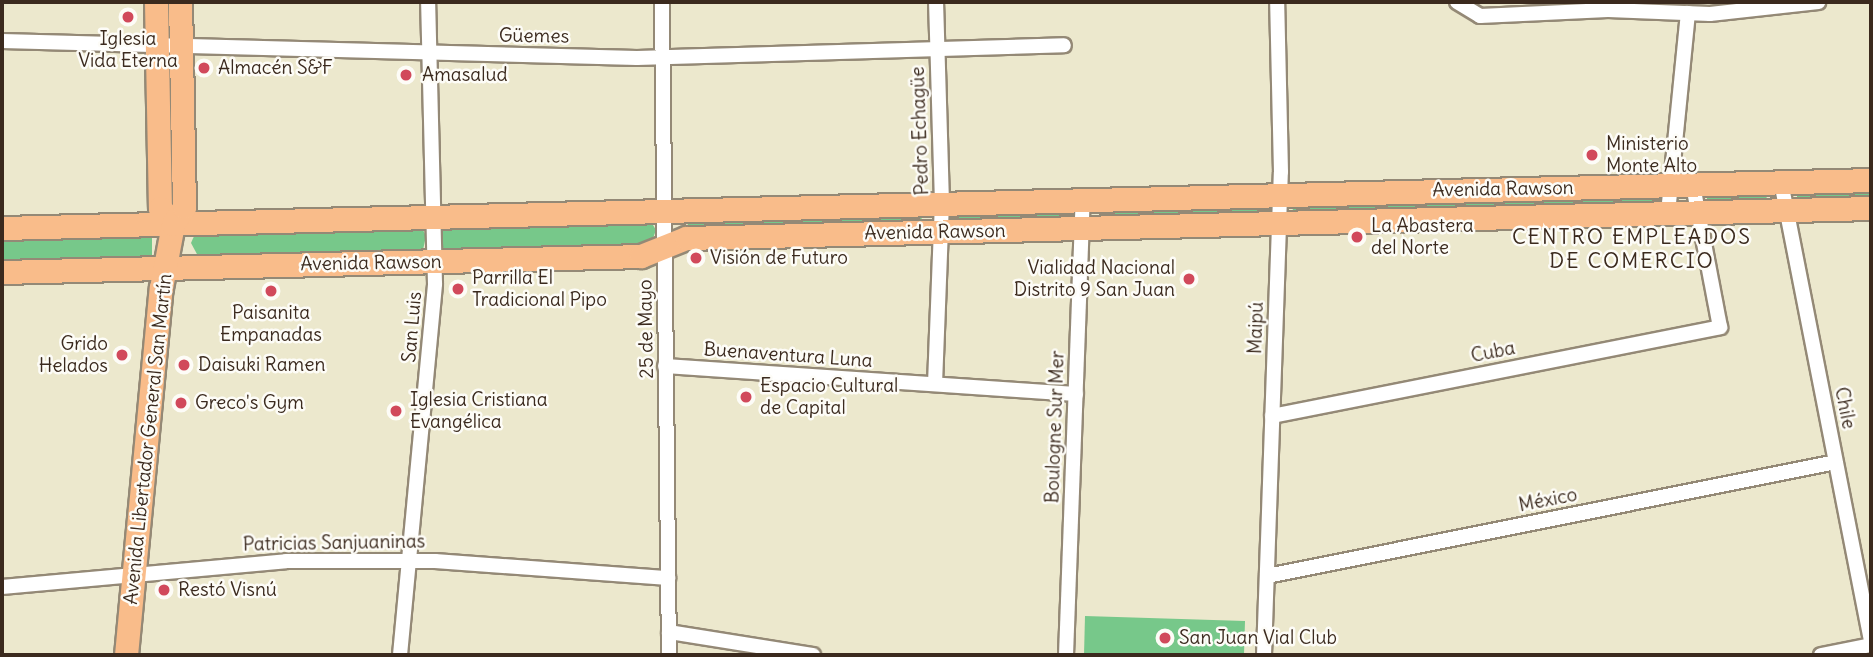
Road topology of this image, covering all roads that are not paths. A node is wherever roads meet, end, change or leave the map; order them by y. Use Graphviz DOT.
graph roads {
  1 [pos="156,2"];
  2 [pos="180,2"];
  3 [pos="428,2"];
  4 [pos="662,2"];
  5 [pos="936,2"];
  6 [pos="1277,2"];
  7 [pos="1457,2"];
  8 [pos="1818,2"];
  9 [pos="1774,4"];
  10 [pos="1608,6"];
  11 [pos="1688,13"];
  12 [pos="2,41"];
  13 [pos="157,45"];
  14 [pos="181,46"];
  15 [pos="1064,46"];
  16 [pos="937,47"];
  17 [pos="428,52"];
  18 [pos="663,56"];
  19 [pos="1871,180"];
  20 [pos="1781,182"];
  21 [pos="1682,185"];
  22 [pos="1280,195"];
  23 [pos="1083,200"];
  24 [pos="942,203"];
  25 [pos="1871,208"];
  26 [pos="1787,210"];
  27 [pos="664,211"];
  28 [pos="1668,213"];
  29 [pos="1698,213"];
  30 [pos="432,217"];
  31 [pos="1279,223"];
  32 [pos="173,224"];
  33 [pos="2,228"];
  34 [pos="1082,228"];
  35 [pos="941,232"];
  36 [pos="664,247"];
  37 [pos="434,261"];
  38 [pos="165,268"];
  39 [pos="2,272"];
  40 [pos="665,366"];
  41 [pos="935,384"];
  42 [pos="1076,394"];
  43 [pos="1272,415"];
  44 [pos="1836,462"];
  45 [pos="408,561"];
  46 [pos="134,575"];
  47 [pos="1267,576"];
  48 [pos="668,578"];
  49 [pos="2,587"];
  50 [pos="669,632"];
  51 [pos="1871,643"];
  52 [pos="126,655"];
  53 [pos="400,655"];
  54 [pos="669,655"];
  55 [pos="813,655"];
  56 [pos="1066,655"];
  57 [pos="1264,655"];
  58 [pos="1821,655"];
  1 -- 13 [label="main road"];
  2 -- 14 [label="main road, Avenida Libertador General San Martín"];
  3 -- 17 [label="street, San Luis"];
  4 -- 18 [label="street, 25 de Mayo"];
  5 -- 16 [label="street, Pedro Echagüe"];
  6 -- 22 [label="street, Maipú"];
  7 -- 10 [label="street"];
  8 -- 9 [label="street"];
  9 -- 11 [label="street"];
  10 -- 11 [label="street"];
  11 -- 21 [label="street"];
  12 -- 13 [label="street, Güemes"];
  13 -- 14 [label="street, Güemes"];
  13 -- 32 [label="main road"];
  14 -- 17 [label="street, Güemes"];
  14 -- 32 [label="main road, Avenida Libertador General San Martín"];
  15 -- 16 [label="street, Güemes"];
  16 -- 18 [label="street, Güemes"];
  16 -- 24 [label="street, Pedro Echagüe"];
  17 -- 18 [label="street, Güemes"];
  17 -- 30 [label="street, San Luis"];
  18 -- 27 [label="street, 25 de Mayo"];
  19 -- 20 [label="main road, Avenida Rawson"];
  20 -- 21 [label="main road, Avenida Rawson"];
  20 -- 26 [label="street, Chile"];
  21 -- 22 [label="main road, Avenida Rawson"];
  21 -- 28 [label="street"];
  21 -- 29 [label="street"];
  22 -- 23 [label="main road, Avenida Rawson"];
  22 -- 31 [label="street, Maipú"];
  23 -- 24 [label="main road, Avenida Rawson"];
  23 -- 34 [label="street, Boulogne Sur Mer"];
  24 -- 27 [label="main road, Avenida Rawson"];
  24 -- 35 [label="street, Pedro Echagüe"];
  25 -- 26 [label="main road, Avenida Rawson"];
  26 -- 29 [label="main road, Avenida Rawson"];
  26 -- 44 [label="street, Chile"];
  27 -- 30 [label="main road, Avenida Rawson"];
  27 -- 36 [label="street, 25 de Mayo"];
  28 -- 29 [label="main road, Avenida Rawson"];
  28 -- 31 [label="main road, Avenida Rawson"];
  29 -- 43 [label="street, Cuba"];
  30 -- 32 [label="main road, Avenida Rawson"];
  30 -- 37 [label="street, San Luis"];
  31 -- 34 [label="main road, Avenida Rawson"];
  31 -- 43 [label="street, Maipú"];
  32 -- 33 [label="main road, Avenida Rawson"];
  32 -- 38 [label="main road, Avenida Libertador General San Martín"];
  34 -- 35 [label="main road, Avenida Rawson"];
  34 -- 42 [label="street, Boulogne Sur Mer"];
  35 -- 36 [label="main road, Avenida Rawson"];
  35 -- 41 [label="street, Pedro Echagüe"];
  36 -- 37 [label="main road, Avenida Rawson"];
  36 -- 40 [label="street, 25 de Mayo"];
  37 -- 38 [label="main road, Avenida Rawson"];
  37 -- 45 [label="street, San Luis"];
  38 -- 39 [label="main road, Avenida Rawson"];
  38 -- 46 [label="main road, Avenida Libertador General San Martín"];
  40 -- 41 [label="street, Buenaventura Luna"];
  40 -- 48 [label="street, 25 de Mayo"];
  41 -- 42 [label="street, Buenaventura Luna"];
  42 -- 56 [label="street, Boulogne Sur Mer"];
  43 -- 47 [label="street, Maipú"];
  44 -- 47 [label="street, México"];
  44 -- 51 [label="street, Chile"];
  45 -- 46 [label="street, Patricias Sanjuaninas"];
  45 -- 48 [label="street, Patricias Sanjuaninas"];
  45 -- 53 [label="street, San Luis"];
  46 -- 49 [label="street, Patricias Sanjuaninas"];
  46 -- 52 [label="main road, Avenida Libertador General San Martín"];
  47 -- 57 [label="street, Maipú"];
  48 -- 50 [label="street, 25 de Mayo"];
  50 -- 54 [label="street, 25 de Mayo"];
  50 -- 55 [label="street"];
  51 -- 58 [label="street"];
}
